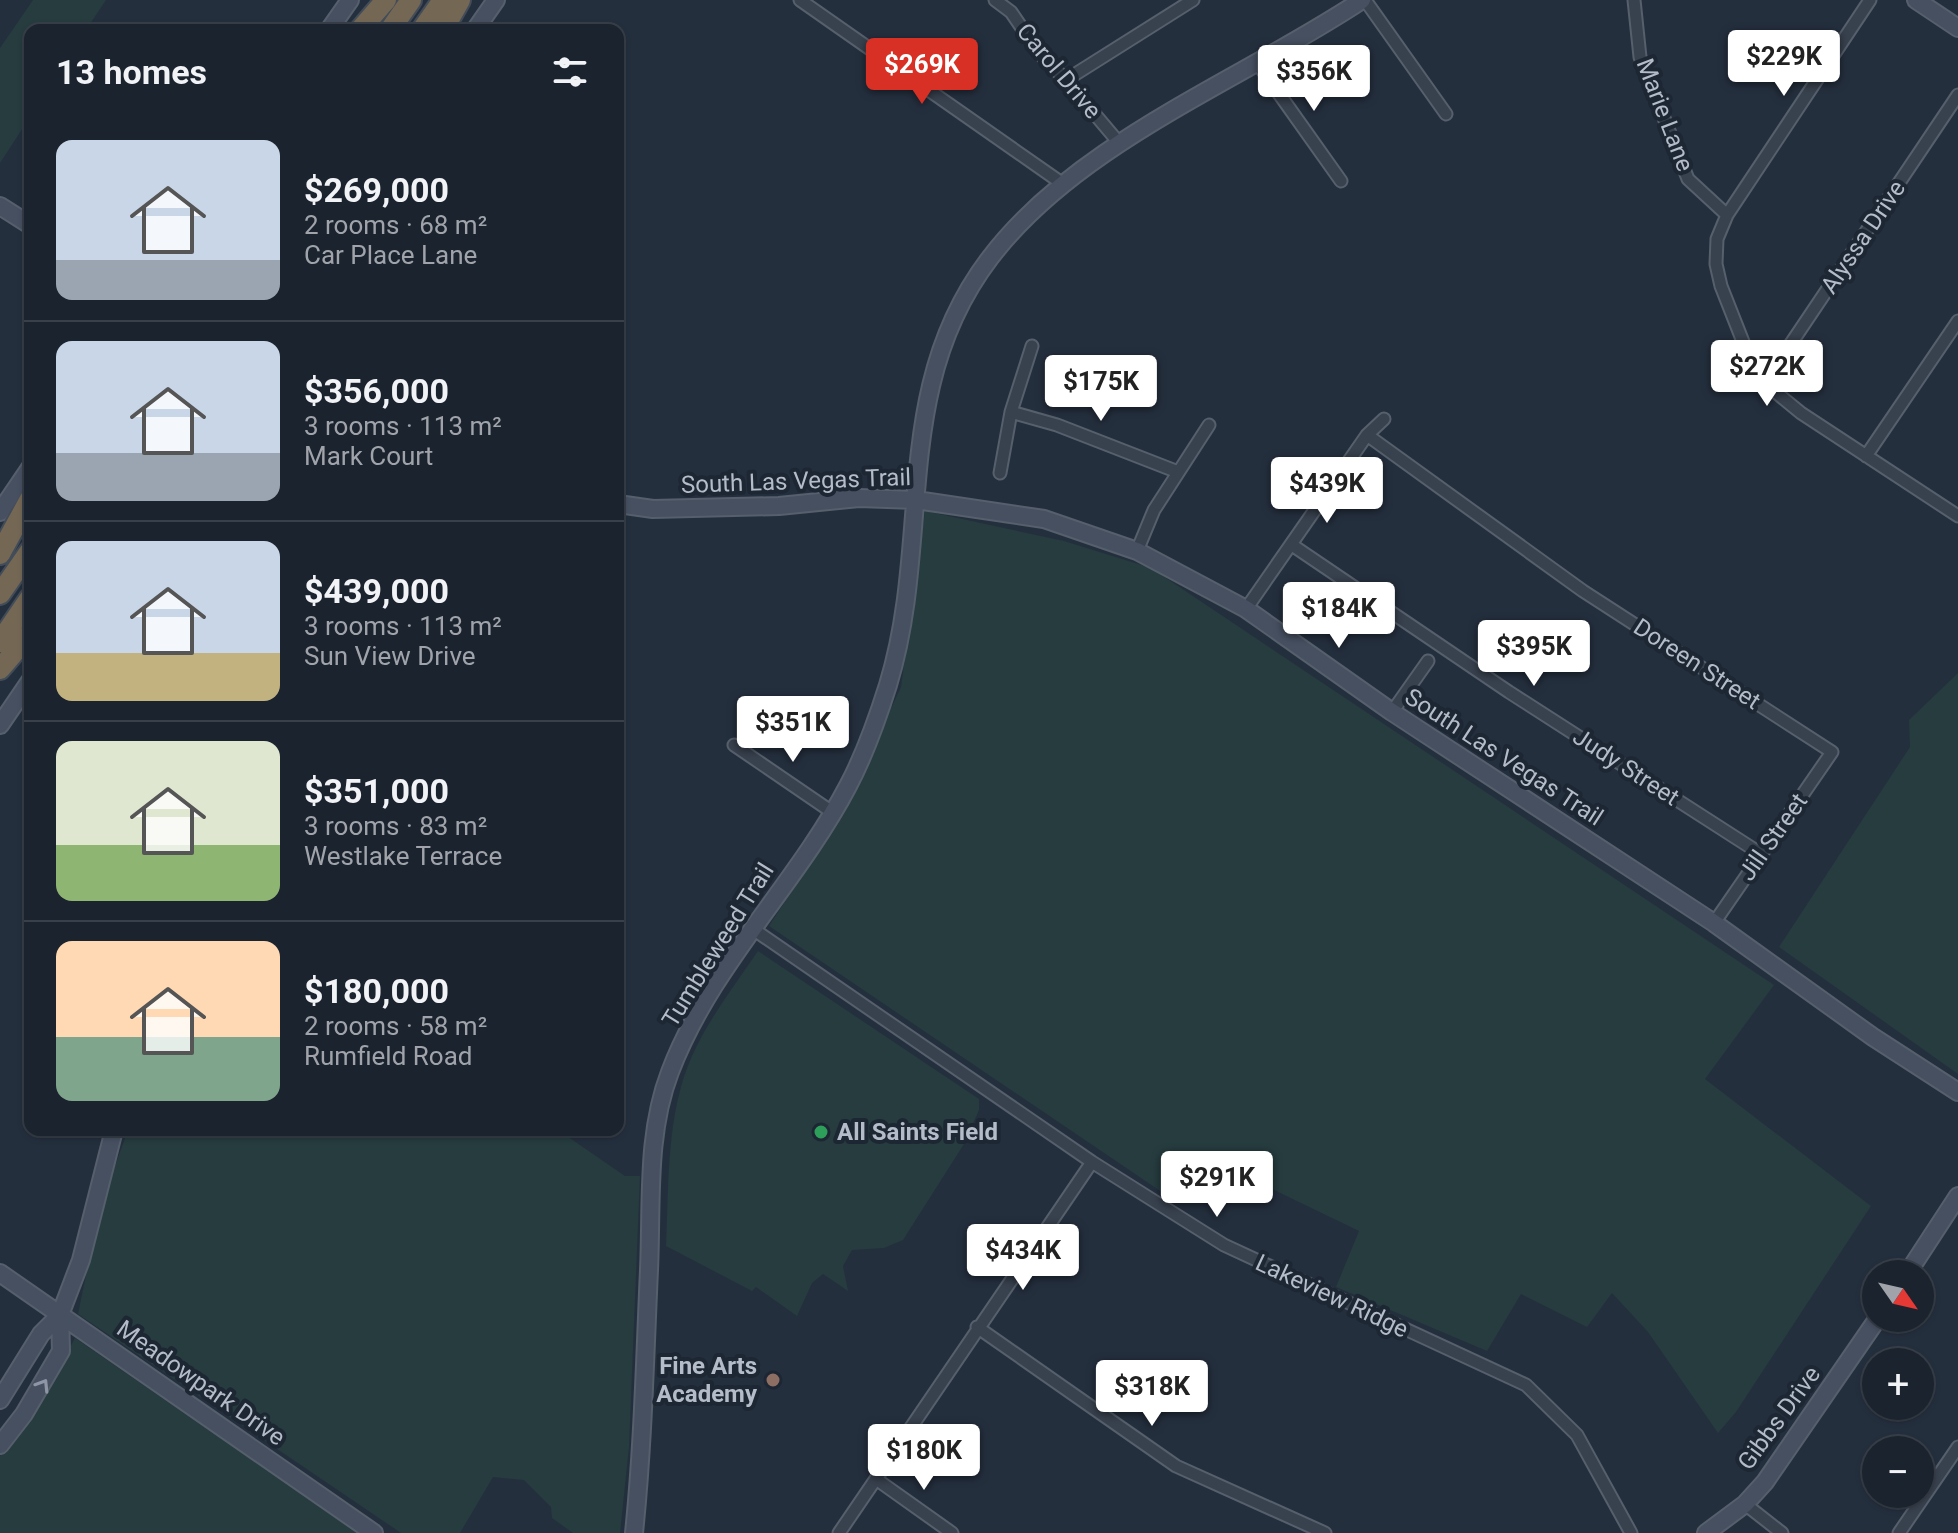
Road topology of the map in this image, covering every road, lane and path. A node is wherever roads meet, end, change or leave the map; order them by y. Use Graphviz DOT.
graph roads {
  1 [pos="350,0"];
  2 [pos="386,0"];
  3 [pos="411,0"];
  4 [pos="443,0"];
  5 [pos="460,0"];
  6 [pos="496,0"];
  7 [pos="800,0"];
  8 [pos="995,0"];
  9 [pos="1193,0"];
  10 [pos="1363,0"];
  11 [pos="1634,0"];
  12 [pos="1870,0"];
  13 [pos="1916,0"];
  14 [pos="333,24"];
  15 [pos="365,24"];
  16 [pos="394,24"];
  17 [pos="426,24"];
  18 [pos="446,24"];
  19 [pos="479,24"];
  20 [pos="1958,28"];
  21 [pos="1258,64"];
  22 [pos="1066,80"];
  23 [pos="1958,95"];
  24 [pos="1446,114"];
  25 [pos="1120,144"];
  26 [pos="1341,181"];
  27 [pos="1063,184"];
  28 [pos="0,206"];
  29 [pos="1727,215"];
  30 [pos="24,221"];
  31 [pos="1958,321"];
  32 [pos="1032,346"];
  33 [pos="1759,371"];
  34 [pos="1011,412"];
  35 [pos="1384,419"];
  36 [pos="1209,425"];
  37 [pos="1367,435"];
  38 [pos="1866,456"];
  39 [pos="1178,472"];
  40 [pos="1000,473"];
  41 [pos="24,477"];
  42 [pos="916,500"];
  43 [pos="624,505"];
  44 [pos="24,510"];
  45 [pos="0,512"];
  46 [pos="1958,516"];
  47 [pos="1292,545"];
  48 [pos="1137,551"];
  49 [pos="0,554"];
  50 [pos="24,560"];
  51 [pos="0,594"];
  52 [pos="24,607"];
  53 [pos="1246,609"];
  54 [pos="24,641"];
  55 [pos="0,642"];
  56 [pos="1428,661"];
  57 [pos="0,669"];
  58 [pos="24,690"];
  59 [pos="1392,712"];
  60 [pos="0,725"];
  61 [pos="734,745"];
  62 [pos="1832,752"];
  63 [pos="832,812"];
  64 [pos="1761,854"];
  65 [pos="1714,923"];
  66 [pos="753,929"];
  67 [pos="1958,1092"];
  68 [pos="112,1136"];
  69 [pos="1092,1162"];
  70 [pos="1958,1196"];
  71 [pos="1916,1260"];
  72 [pos="0,1273"];
  73 [pos="60,1315"];
  74 [pos="977,1327"];
  75 [pos="1869,1332"];
  76 [pos="0,1400"];
  77 [pos="0,1445"];
  78 [pos="1958,1447"];
  79 [pos="876,1479"];
  80 [pos="1745,1504"];
  81 [pos="374,1533"];
  82 [pos="634,1533"];
  83 [pos="839,1533"];
  84 [pos="952,1533"];
  85 [pos="1325,1533"];
  86 [pos="1631,1533"];
  87 [pos="1706,1533"];
  88 [pos="1782,1533"];
  89 [pos="1899,1533"];
  1 -- 14 [label="street"];
  2 -- 15 [label="highway"];
  3 -- 16 [label="highway"];
  4 -- 17 [label="highway"];
  5 -- 18 [label="highway"];
  6 -- 19 [label="street"];
  7 -- 27 [label="street"];
  8 -- 22 [label="street, Carol Drive"];
  9 -- 22 [label="street"];
  10 -- 21 [label="street, Tumbleweed Trail"];
  10 -- 24 [label="street"];
  11 -- 29 [label="street, Marie Lane"];
  12 -- 29 [label="street"];
  13 -- 20 [label="street"];
  21 -- 25 [label="street, Tumbleweed Trail"];
  21 -- 26 [label="street"];
  22 -- 25 [label="street, Carol Drive"];
  23 -- 33 [label="street, Alyssa Drive"];
  25 -- 27 [label="street, Tumbleweed Trail"];
  27 -- 42 [label="street, Tumbleweed Trail"];
  28 -- 30 [label="street"];
  29 -- 33 [label="street"];
  31 -- 38 [label="street"];
  32 -- 34 [label="street"];
  33 -- 38 [label="street"];
  34 -- 39 [label="street"];
  34 -- 40 [label="street"];
  35 -- 37 [label="street"];
  36 -- 39 [label="street"];
  37 -- 47 [label="street"];
  37 -- 62 [label="street, Doreen Street"];
  38 -- 46 [label="street"];
  39 -- 48 [label="street"];
  41 -- 45 [label="street"];
  42 -- 43 [label="street, South Las Vegas Trail"];
  42 -- 48 [label="street, South Las Vegas Trail"];
  42 -- 63 [label="street, Tumbleweed Trail"];
  44 -- 49 [label="highway"];
  47 -- 53 [label="street"];
  47 -- 64 [label="street, Judy Street"];
  48 -- 53 [label="street, South Las Vegas Trail"];
  50 -- 51 [label="highway"];
  52 -- 55 [label="highway"];
  53 -- 59 [label="street, South Las Vegas Trail"];
  54 -- 57 [label="highway"];
  56 -- 59 [label="street"];
  58 -- 60 [label="street"];
  59 -- 65 [label="street, South Las Vegas Trail"];
  61 -- 63 [label="street"];
  62 -- 64 [label="street, Jill Street"];
  63 -- 66 [label="street, Tumbleweed Trail"];
  64 -- 65 [label="street, Jill Street"];
  65 -- 67 [label="street, South Las Vegas Trail"];
  66 -- 69 [label="street, Lakeview Ridge"];
  66 -- 82 [label="street, Tumbleweed Trail"];
  68 -- 73 [label="street"];
  69 -- 74 [label="street"];
  69 -- 86 [label="street, Lakeview Ridge"];
  70 -- 71 [label="street"];
  72 -- 73 [label="street, Meadowpark Drive"];
  73 -- 76 [label="street"];
  77 -- 73 [label="street, one-way"];
  73 -- 81 [label="street, Meadowpark Drive"];
  74 -- 79 [label="street"];
  74 -- 85 [label="street"];
  75 -- 80 [label="street, Gibbs Drive"];
  78 -- 89 [label="street"];
  79 -- 83 [label="street"];
  79 -- 84 [label="street"];
  80 -- 87 [label="street, Gibbs Drive"];
  80 -- 88 [label="street"];
}
